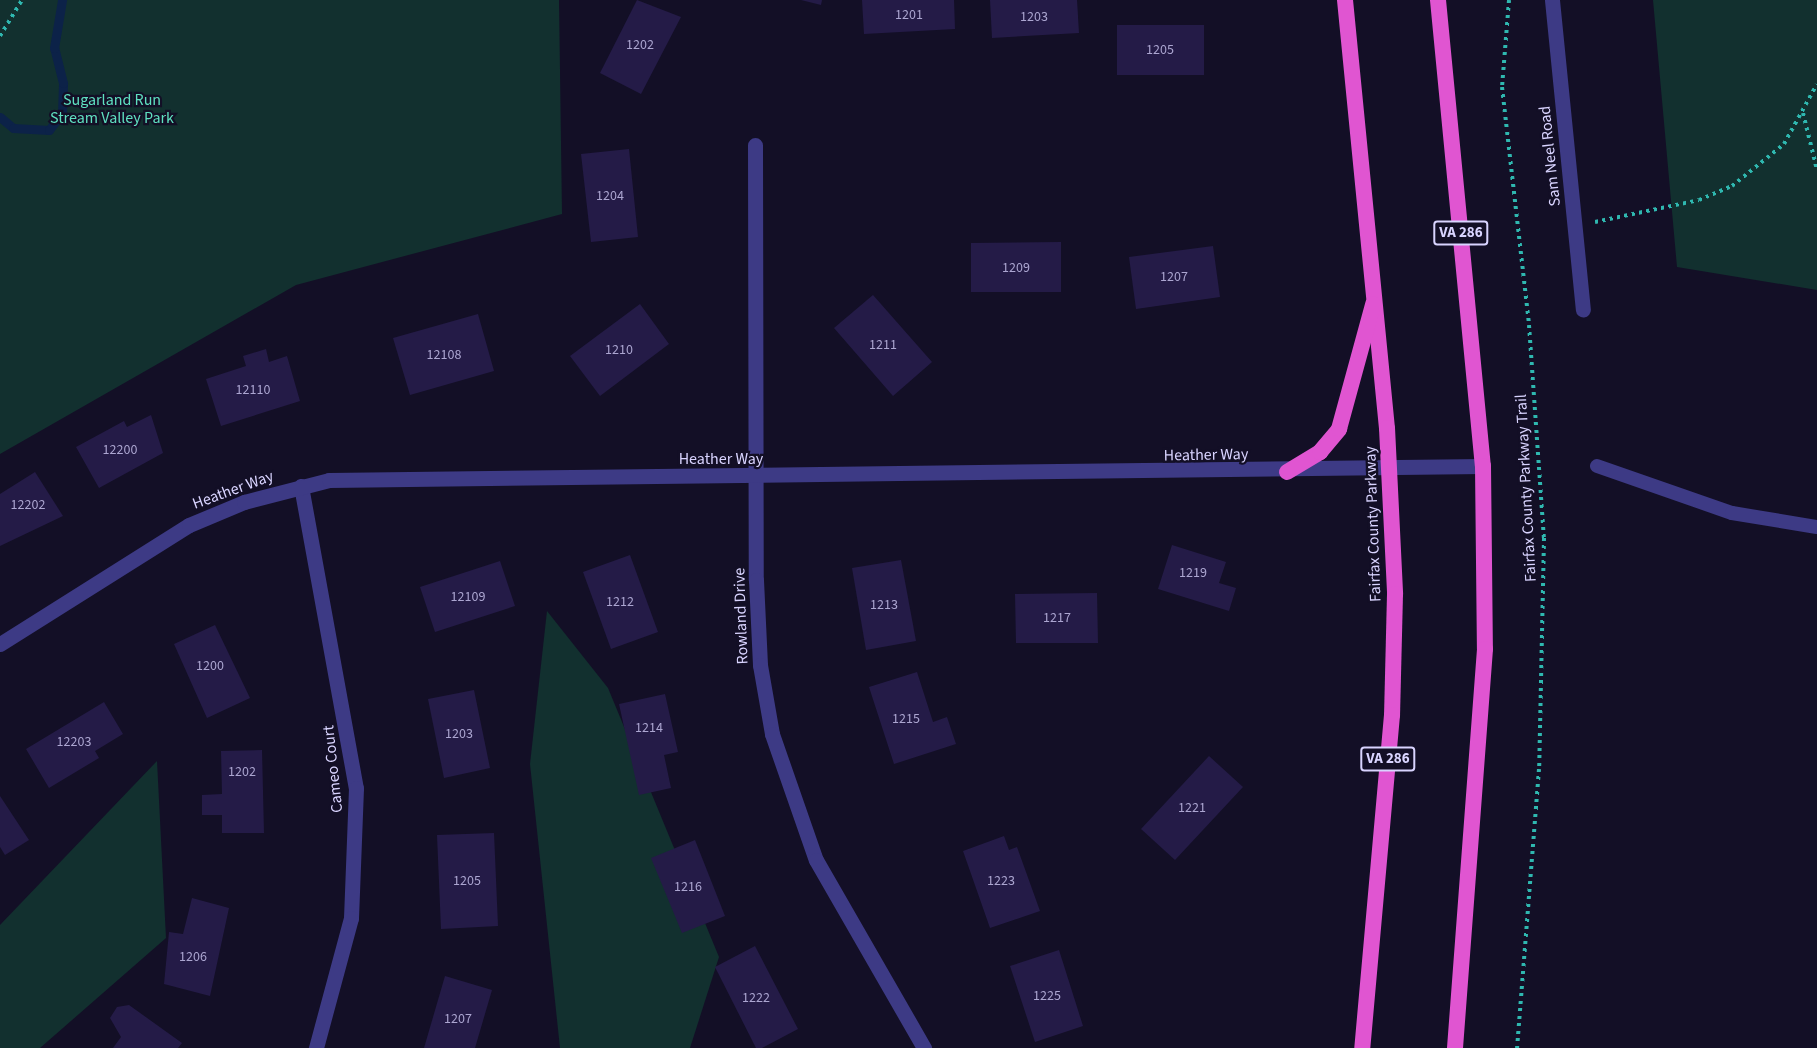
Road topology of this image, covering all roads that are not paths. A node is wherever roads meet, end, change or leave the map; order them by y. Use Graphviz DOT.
graph roads {
  1 [pos="1346,0"];
  2 [pos="1438,0"];
  3 [pos="1552,0"];
  4 [pos="755,145"];
  5 [pos="1375,298"];
  6 [pos="1583,309"];
  7 [pos="1483,466"];
  8 [pos="1598,466"];
  9 [pos="1389,469"];
  10 [pos="1287,472"];
  11 [pos="758,477"];
  12 [pos="301,486"];
  13 [pos="1817,527"];
  14 [pos="0,644"];
  15 [pos="316,1048"];
  16 [pos="924,1048"];
  17 [pos="1362,1048"];
  18 [pos="1455,1048"];
  1 -- 5 [label="highway, Fairfax County Parkway / VA 286"];
  2 -- 7 [label="highway, VA 286"];
  3 -- 6 [label="street, Sam Neel Road"];
  4 -- 11 [label="street, Rowland Drive"];
  5 -- 9 [label="highway, Fairfax County Parkway / VA 286"];
  5 -- 10 [label="highway"];
  7 -- 9 [label="street, Heather Way"];
  7 -- 18 [label="highway, VA 286"];
  8 -- 13 [label="lane"];
  9 -- 10 [label="street, Heather Way"];
  9 -- 17 [label="highway, Fairfax County Parkway / VA 286"];
  10 -- 11 [label="street, Heather Way"];
  11 -- 12 [label="street, Heather Way"];
  11 -- 16 [label="street, Rowland Drive"];
  12 -- 14 [label="street, Heather Way"];
  12 -- 15 [label="street, Cameo Court"];
}
